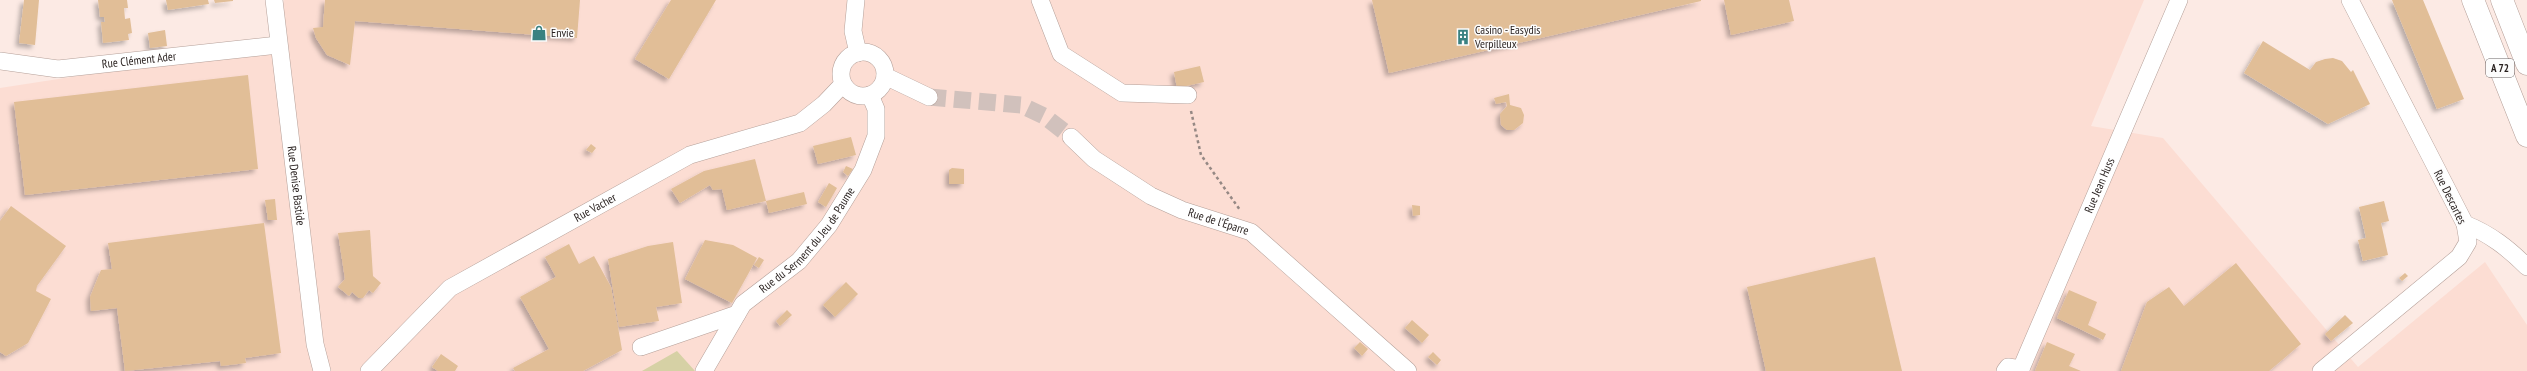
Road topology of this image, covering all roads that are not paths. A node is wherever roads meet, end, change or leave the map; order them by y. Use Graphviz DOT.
graph roads {
  1 [pos="274,0"];
  2 [pos="856,0"];
  3 [pos="1040,0"];
  4 [pos="2179,0"];
  5 [pos="2350,0"];
  6 [pos="2473,0"];
  7 [pos="2502,0"];
  8 [pos="278,45"];
  9 [pos="858,53"];
  10 [pos="0,62"];
  11 [pos="2527,64"];
  12 [pos="885,76"];
  13 [pos="843,84"];
  14 [pos="1188,94"];
  15 [pos="870,95"];
  16 [pos="929,96"];
  17 [pos="2527,136"];
  18 [pos="1071,137"];
  19 [pos="2465,224"];
  20 [pos="2527,267"];
  21 [pos="737,314"];
  22 [pos="640,347"];
  23 [pos="1404,368"];
  24 [pos="2015,370"];
  25 [pos="322,371"];
  26 [pos="369,371"];
  27 [pos="704,371"];
  28 [pos="2321,371"];
  1 -- 8 [label="street, Rue Denise Bastide"];
  2 -- 9 [label="street"];
  3 -- 14 [label="street"];
  4 -- 24 [label="street, Rue Jean Huss"];
  5 -- 19 [label="street, Rue Descartes"];
  6 -- 17 [label="highway, A 72"];
  7 -- 11 [label="highway, A 72"];
  8 -- 10 [label="street, Rue Clément Ader"];
  8 -- 25 [label="street, Rue Denise Bastide"];
  9 -- 12 [label="street"];
  9 -- 13 [label="street"];
  12 -- 15 [label="street"];
  12 -- 16 [label="street"];
  13 -- 15 [label="street"];
  13 -- 26 [label="street, Rue Vacher"];
  15 -- 21 [label="street, Rue du Serment du Jeu de Paume"];
  18 -- 23 [label="street, Rue de l'Éparre"];
  19 -- 20 [label="street"];
  19 -- 28 [label="street, Rue Descartes"];
  21 -- 22 [label="street"];
  21 -- 27 [label="street, Rue du Serment du Jeu de Paume"];
}
